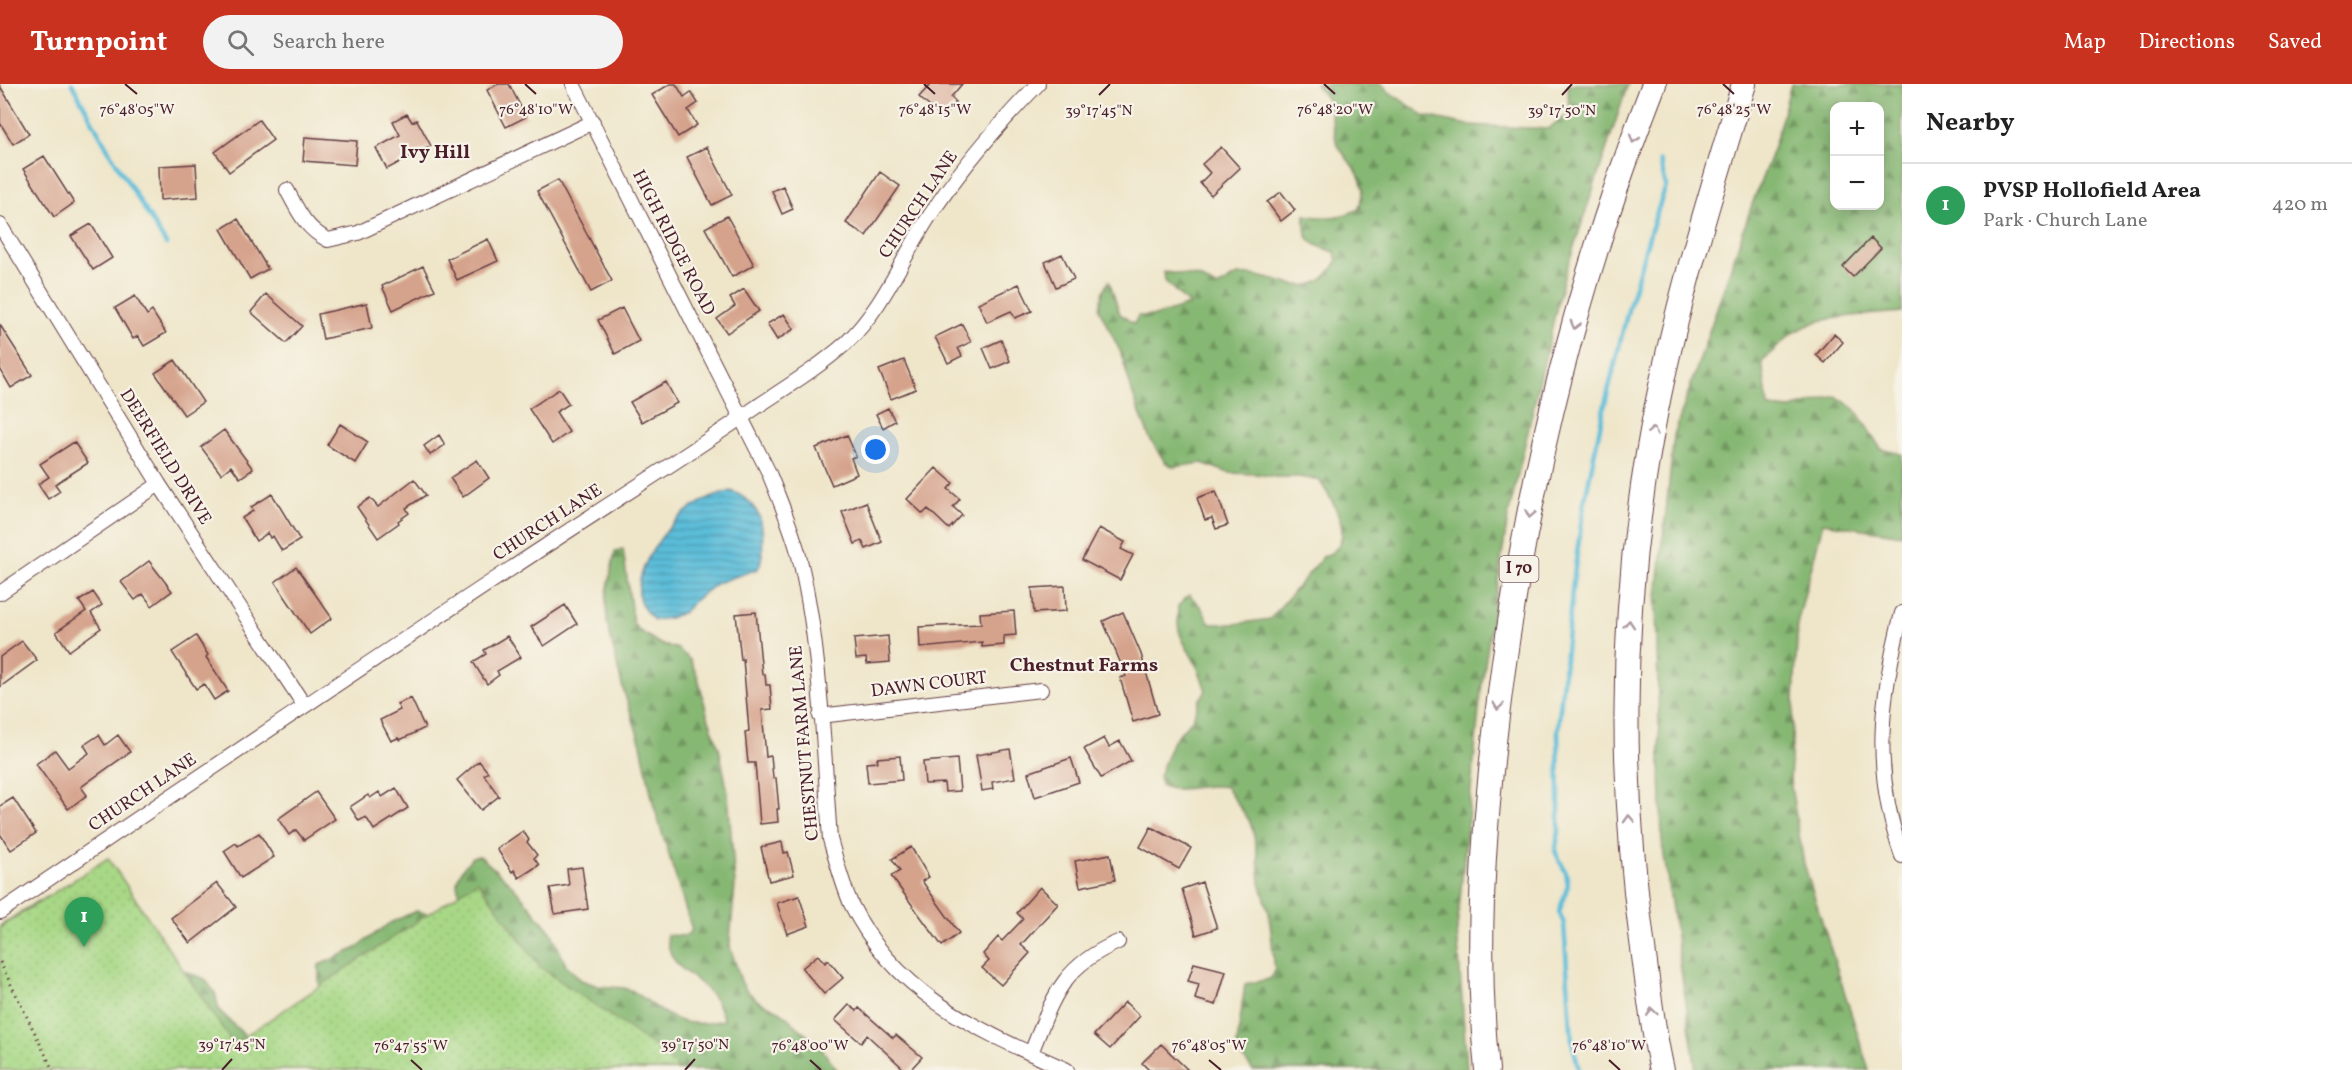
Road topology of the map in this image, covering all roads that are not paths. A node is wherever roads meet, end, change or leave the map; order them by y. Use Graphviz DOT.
graph roads {
  1 [pos="573,84"];
  2 [pos="1038,84"];
  3 [pos="1654,84"];
  4 [pos="1744,84"];
  5 [pos="592,122"];
  6 [pos="287,190"];
  7 [pos="0,225"];
  8 [pos="740,419"];
  9 [pos="159,484"];
  10 [pos="0,593"];
  11 [pos="1902,613"];
  12 [pos="1041,690"];
  13 [pos="304,705"];
  14 [pos="820,716"];
  15 [pos="1902,856"];
  16 [pos="0,912"];
  17 [pos="1118,942"];
  18 [pos="1030,1053"];
  19 [pos="1066,1070"];
  20 [pos="1487,1070"];
  21 [pos="1662,1070"];
  1 -- 5 [label="street, HIGH RIDGE ROAD"];
  2 -- 8 [label="street, CHURCH LANE"];
  3 -- 20 [label="highway, I 70, one-way"];
  21 -- 4 [label="highway, one-way"];
  5 -- 6 [label="street"];
  5 -- 8 [label="street, HIGH RIDGE ROAD"];
  7 -- 9 [label="street, DEERFIELD DRIVE"];
  8 -- 13 [label="street, CHURCH LANE"];
  8 -- 14 [label="street, CHESTNUT FARM LANE"];
  9 -- 10 [label="street"];
  9 -- 13 [label="street, DEERFIELD DRIVE"];
  11 -- 15 [label="street"];
  12 -- 14 [label="street, DAWN COURT"];
  13 -- 16 [label="street, CHURCH LANE"];
  14 -- 18 [label="street, CHESTNUT FARM LANE"];
  17 -- 18 [label="street"];
  18 -- 19 [label="street, CHESTNUT FARM LANE"];
}
